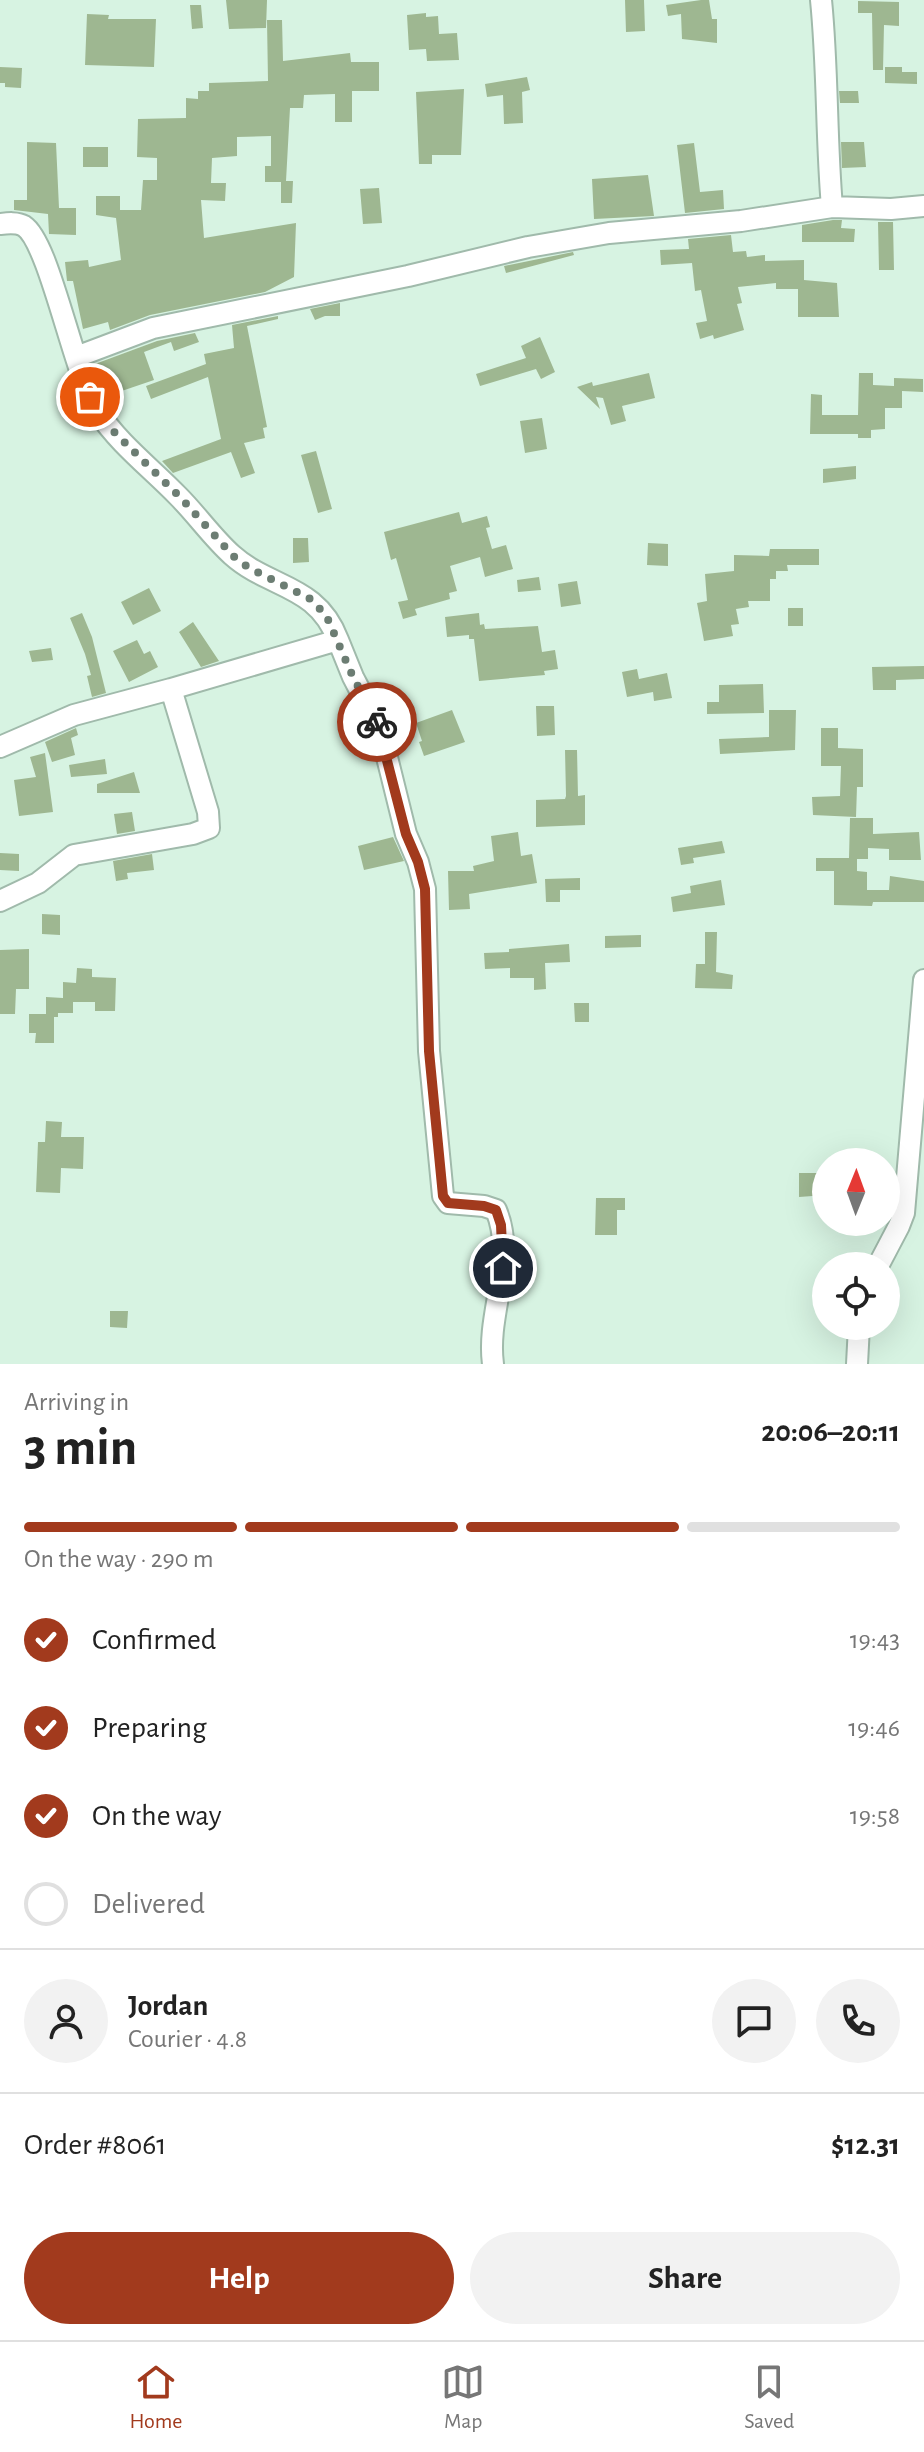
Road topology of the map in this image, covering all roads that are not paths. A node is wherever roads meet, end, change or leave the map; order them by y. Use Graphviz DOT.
graph roads {
  1 [pos="821,0"];
  2 [pos="924,206"];
  3 [pos="832,207"];
  4 [pos="0,224"];
  5 [pos="76,357"];
  6 [pos="338,640"];
  7 [pos="171,689"];
  8 [pos="0,747"];
  9 [pos="0,901"];
  10 [pos="924,980"];
  11 [pos="885,1252"];
  12 [pos="858,1340"];
  13 [pos="493,1364"];
  14 [pos="857,1364"];
  1 -- 3 [label="street"];
  2 -- 3 [label="street"];
  3 -- 5 [label="street"];
  4 -- 5 [label="street"];
  5 -- 6 [label="street"];
  6 -- 7 [label="street"];
  6 -- 13 [label="street"];
  7 -- 8 [label="street"];
  7 -- 9 [label="street"];
  10 -- 11 [label="street"];
  12 -- 14 [label="street"];
}
